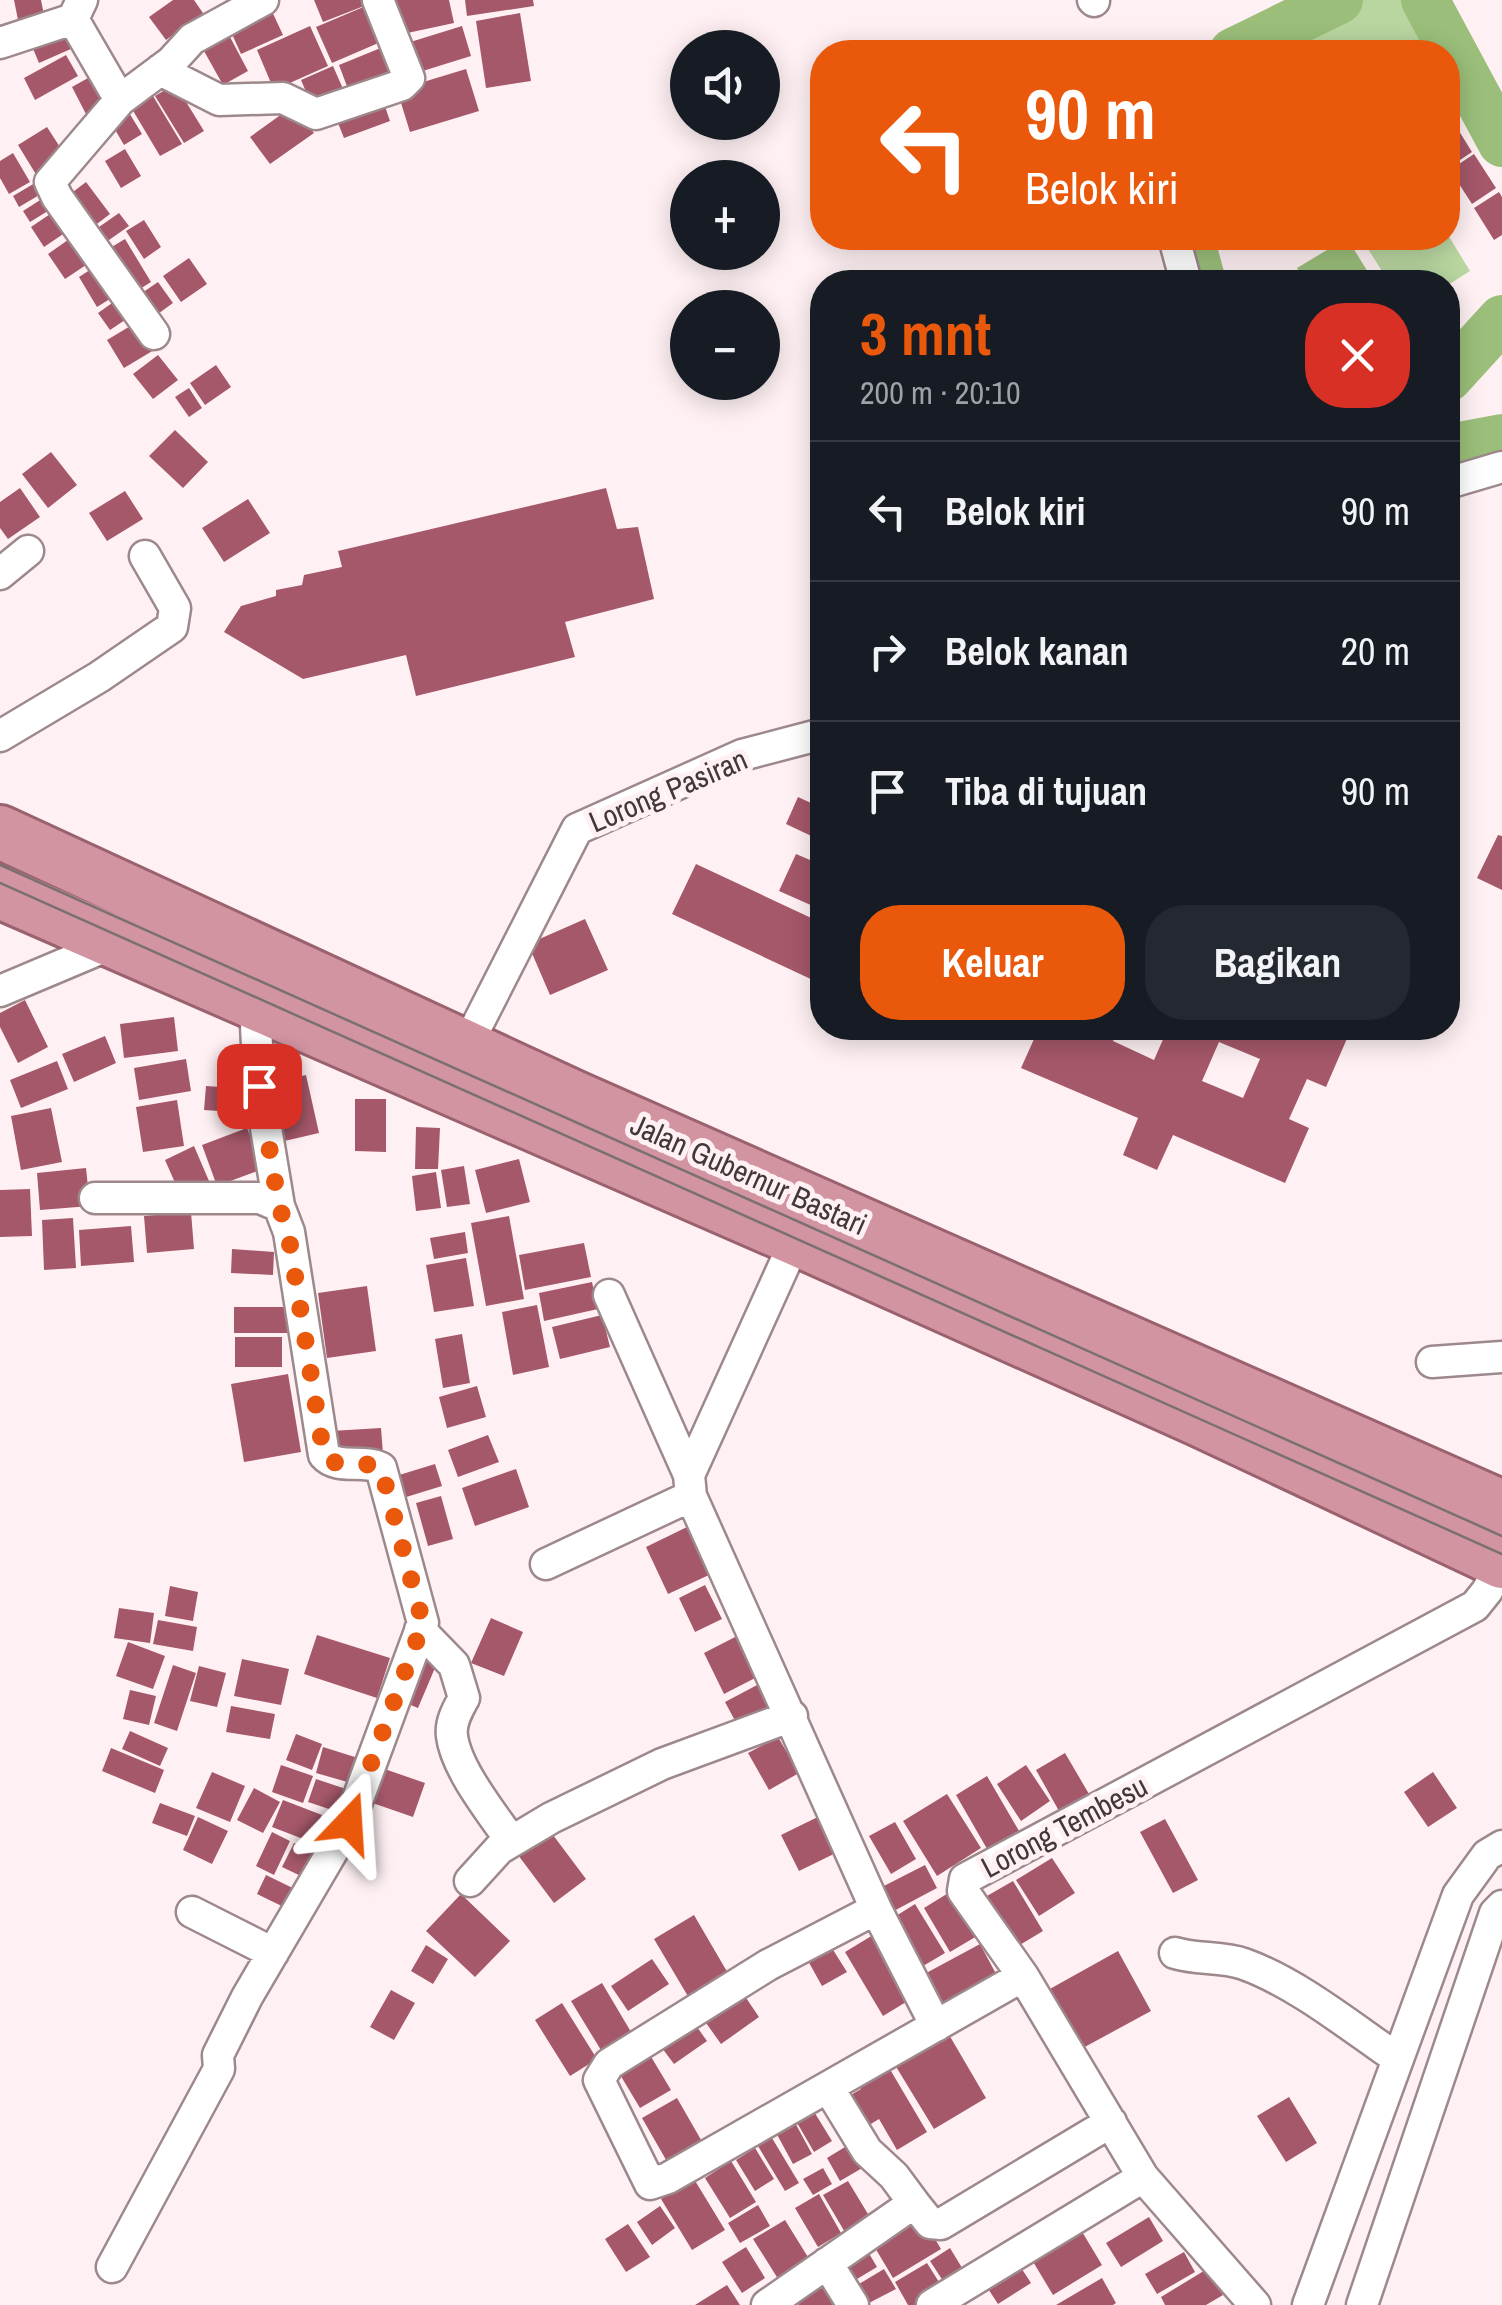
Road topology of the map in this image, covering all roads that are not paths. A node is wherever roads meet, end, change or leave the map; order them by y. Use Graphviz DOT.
graph roads {
  1 [pos="263,0"];
  2 [pos="378,0"];
  3 [pos="77,10"];
  4 [pos="0,44"];
  5 [pos="160,70"];
  6 [pos="120,100"];
  7 [pos="154,334"];
  8 [pos="1502,467"];
  9 [pos="1460,479"];
  10 [pos="28,552"];
  11 [pos="145,556"];
  12 [pos="0,574"];
  13 [pos="0,736"];
  14 [pos="810,737"];
  15 [pos="6,850"];
  16 [pos="0,892"];
  17 [pos="114,943"];
  18 [pos="0,991"];
  19 [pos="255,1004"];
  20 [pos="466,1047"];
  21 [pos="96,1198"];
  22 [pos="279,1206"];
  23 [pos="796,1239"];
  24 [pos="610,1294"];
  25 [pos="1502,1357"];
  26 [pos="1432,1362"];
  27 [pos="1207,1400"];
  28 [pos="690,1485"];
  29 [pos="1502,1507"];
  30 [pos="1502,1562"];
  31 [pos="546,1564"];
  32 [pos="420,1630"];
  33 [pos="792,1716"];
  34 [pos="511,1841"];
  35 [pos="1497,1858"];
  36 [pos="470,1881"];
  37 [pos="1502,1906"];
  38 [pos="876,1908"];
  39 [pos="192,1912"];
  40 [pos="273,1953"];
  41 [pos="1175,1953"];
  42 [pos="1023,1976"];
  43 [pos="936,2026"];
  44 [pos="1398,2059"];
  45 [pos="828,2087"];
  46 [pos="1111,2122"];
  47 [pos="1143,2177"];
  48 [pos="914,2204"];
  49 [pos="827,2263"];
  50 [pos="112,2266"];
  51 [pos="767,2305"];
  52 [pos="853,2305"];
  53 [pos="932,2305"];
  54 [pos="1256,2305"];
  55 [pos="1308,2305"];
  56 [pos="1362,2305"];
  1 -- 5 [label="street"];
  2 -- 5 [label="street"];
  3 -- 4 [label="street"];
  3 -- 6 [label="street"];
  5 -- 6 [label="street"];
  6 -- 7 [label="street"];
  8 -- 9 [label="street"];
  10 -- 12 [label="street"];
  11 -- 13 [label="street"];
  14 -- 20 [label="street, Lorong Pasiran"];
  15 -- 20 [label="highway, Jalan Gubernur Bastari"];
  16 -- 17 [label="highway, Jalan Gubernur Bastari"];
  17 -- 18 [label="street"];
  17 -- 19 [label="highway, Jalan Gubernur Bastari"];
  19 -- 22 [label="street"];
  19 -- 23 [label="highway, Jalan Gubernur Bastari"];
  20 -- 27 [label="highway, Jalan Gubernur Bastari"];
  21 -- 22 [label="street"];
  22 -- 32 [label="street"];
  23 -- 27 [label="highway, Jalan Gubernur Bastari"];
  23 -- 28 [label="street"];
  24 -- 28 [label="street"];
  25 -- 26 [label="street"];
  27 -- 29 [label="highway, Jalan Gubernur Bastari"];
  27 -- 30 [label="highway, Jalan Gubernur Bastari"];
  28 -- 31 [label="street"];
  28 -- 33 [label="street"];
  30 -- 42 [label="street, Lorong Tembesu"];
  32 -- 34 [label="street"];
  32 -- 40 [label="street"];
  33 -- 34 [label="street"];
  33 -- 38 [label="street"];
  34 -- 36 [label="street"];
  35 -- 44 [label="street"];
  37 -- 56 [label="street"];
  38 -- 43 [label="street"];
  38 -- 45 [label="street"];
  39 -- 40 [label="street"];
  40 -- 50 [label="street"];
  41 -- 44 [label="street"];
  42 -- 43 [label="street"];
  42 -- 46 [label="street"];
  43 -- 45 [label="street"];
  44 -- 55 [label="street"];
  45 -- 48 [label="street"];
  46 -- 47 [label="street"];
  46 -- 48 [label="street"];
  47 -- 53 [label="street"];
  47 -- 54 [label="street"];
  48 -- 49 [label="street"];
  49 -- 51 [label="street"];
  49 -- 52 [label="street"];
}
